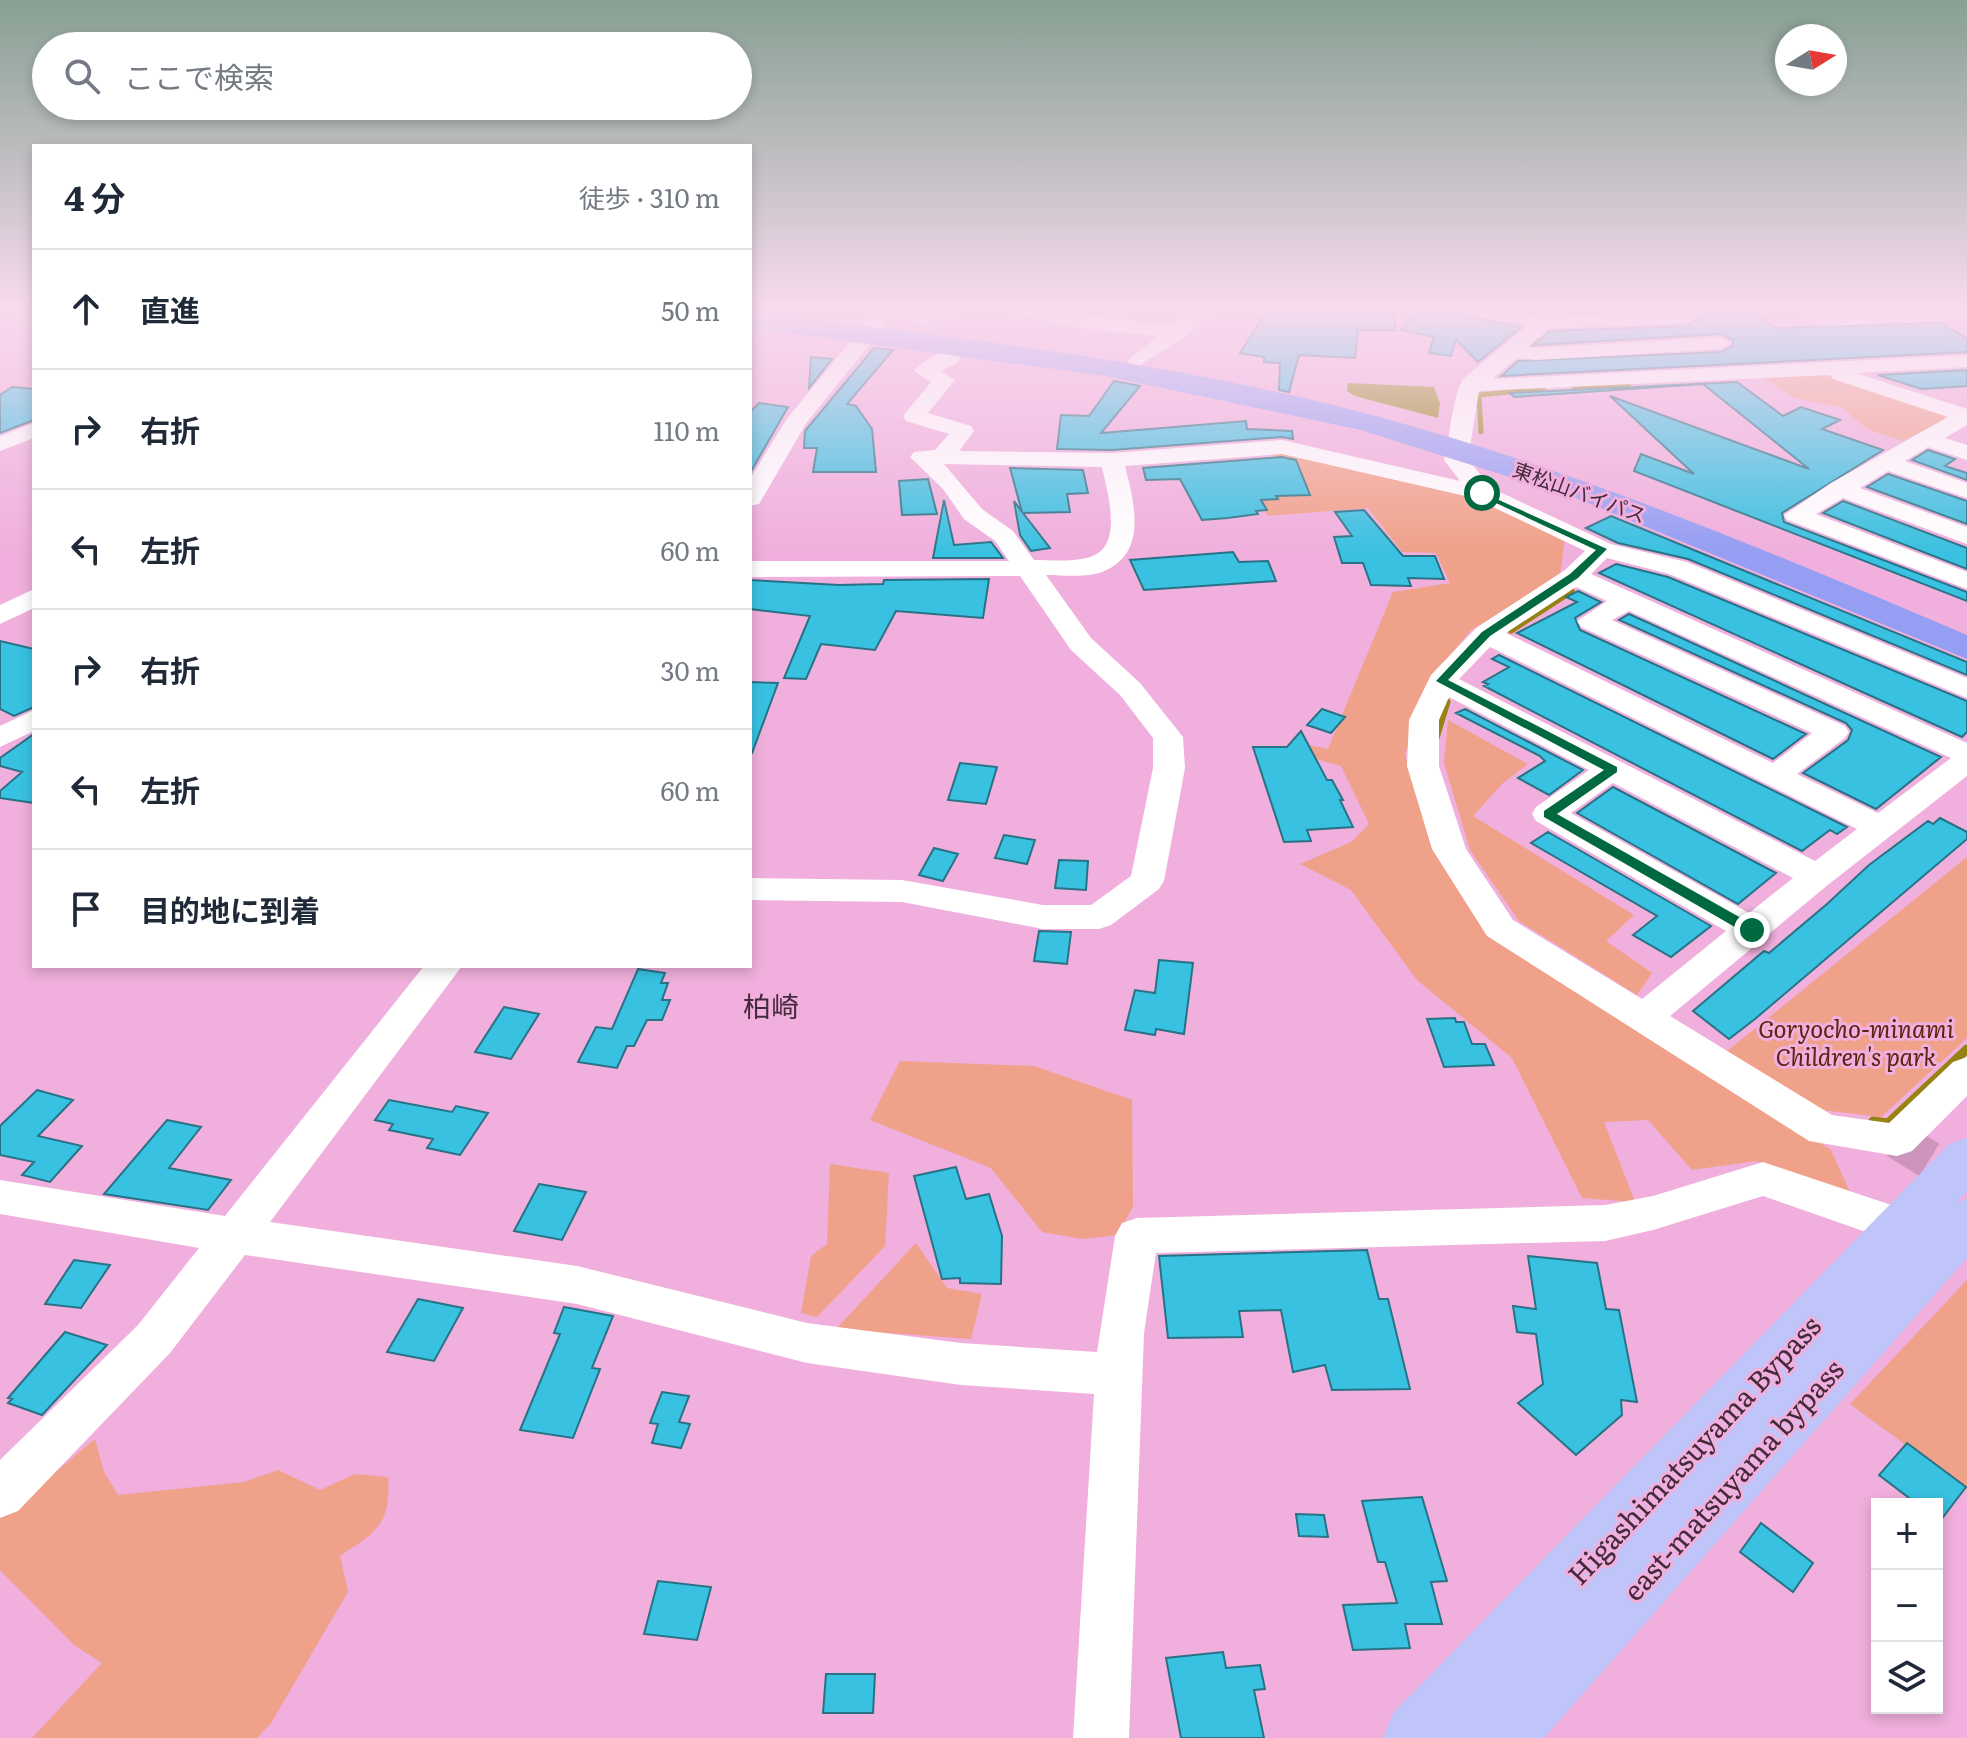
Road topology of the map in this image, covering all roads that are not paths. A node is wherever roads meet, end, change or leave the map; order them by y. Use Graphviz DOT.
graph roads {
  1 [pos="822,390"];
  2 [pos="936,390"];
  3 [pos="1233,390"];
  4 [pos="1284,390"];
  5 [pos="1452,390"];
  6 [pos="1467,390"];
  7 [pos="1890,390"];
  8 [pos="1966,416"];
  9 [pos="32,431"];
  10 [pos="1461,435"];
  11 [pos="1926,439"];
  12 [pos="0,444"];
  13 [pos="1967,453"];
  14 [pos="941,458"];
  15 [pos="1112,460"];
  16 [pos="1884,462"];
  17 [pos="757,476"];
  18 [pos="1839,488"];
  19 [pos="1967,491"];
  20 [pos="1482,493"];
  21 [pos="1967,536"];
  22 [pos="1602,549"];
  23 [pos="752,569"];
  24 [pos="1029,570"];
  25 [pos="1574,576"];
  26 [pos="1967,581"];
  27 [pos="32,598"];
  28 [pos="1626,601"];
  29 [pos="0,616"];
  30 [pos="1967,625"];
  31 [pos="1486,634"];
  32 [pos="1967,648"];
  33 [pos="1441,681"];
  34 [pos="1967,689"];
  35 [pos="32,720"];
  36 [pos="0,738"];
  37 [pos="1967,754"];
  38 [pos="1967,761"];
  39 [pos="1612,769"];
  40 [pos="1775,776"];
  41 [pos="1881,828"];
  42 [pos="1817,876"];
  43 [pos="752,889"];
  44 [pos="1752,930"];
  45 [pos="442,968"];
  46 [pos="1644,1017"];
  47 [pos="1967,1072"];
  48 [pos="1967,1158"];
  49 [pos="0,1197"];
  50 [pos="1967,1221"];
  51 [pos="1903,1227"];
  52 [pos="235,1234"];
  53 [pos="1118,1374"];
  54 [pos="0,1494"];
  55 [pos="1101,1738"];
  56 [pos="1418,1738"];
  57 [pos="1497,1738"];
  1 -- 17 [label="street"];
  2 -- 14 [label="street"];
  3 -- 10 [label="highway, 東松山バイパス"];
  4 -- 10 [label="highway, 東松山バイパス"];
  5 -- 10 [label="street"];
  6 -- 10 [label="street"];
  7 -- 8 [label="street"];
  8 -- 11 [label="street"];
  9 -- 12 [label="street"];
  10 -- 20 [label="street"];
  10 -- 30 [label="highway, 東松山バイパス"];
  10 -- 32 [label="highway, 東松山バイパス"];
  11 -- 13 [label="street"];
  11 -- 16 [label="street"];
  14 -- 15 [label="street"];
  14 -- 24 [label="street"];
  15 -- 20 [label="street"];
  15 -- 24 [label="street"];
  16 -- 18 [label="street"];
  16 -- 19 [label="street"];
  18 -- 21 [label="street"];
  18 -- 26 [label="street"];
  20 -- 22 [label="street"];
  22 -- 25 [label="street"];
  22 -- 34 [label="street"];
  23 -- 24 [label="street"];
  24 -- 43 [label="street"];
  25 -- 28 [label="street"];
  25 -- 31 [label="street"];
  27 -- 29 [label="street"];
  28 -- 37 [label="street"];
  28 -- 40 [label="street"];
  31 -- 33 [label="street"];
  31 -- 40 [label="street"];
  33 -- 39 [label="street"];
  33 -- 46 [label="street"];
  35 -- 36 [label="street"];
  38 -- 41 [label="street"];
  39 -- 42 [label="street"];
  39 -- 44 [label="street"];
  40 -- 41 [label="street"];
  41 -- 42 [label="street"];
  42 -- 44 [label="street"];
  44 -- 46 [label="street"];
  45 -- 52 [label="street"];
  46 -- 47 [label="street"];
  48 -- 51 [label="main road, Higashimatsuyama Bypass"];
  49 -- 52 [label="street"];
  50 -- 57 [label="main road, east-matsuyama bypass"];
  51 -- 53 [label="street"];
  51 -- 56 [label="main road, Higashimatsuyama Bypass"];
  52 -- 53 [label="street"];
  52 -- 54 [label="street"];
  53 -- 55 [label="street"];
}
